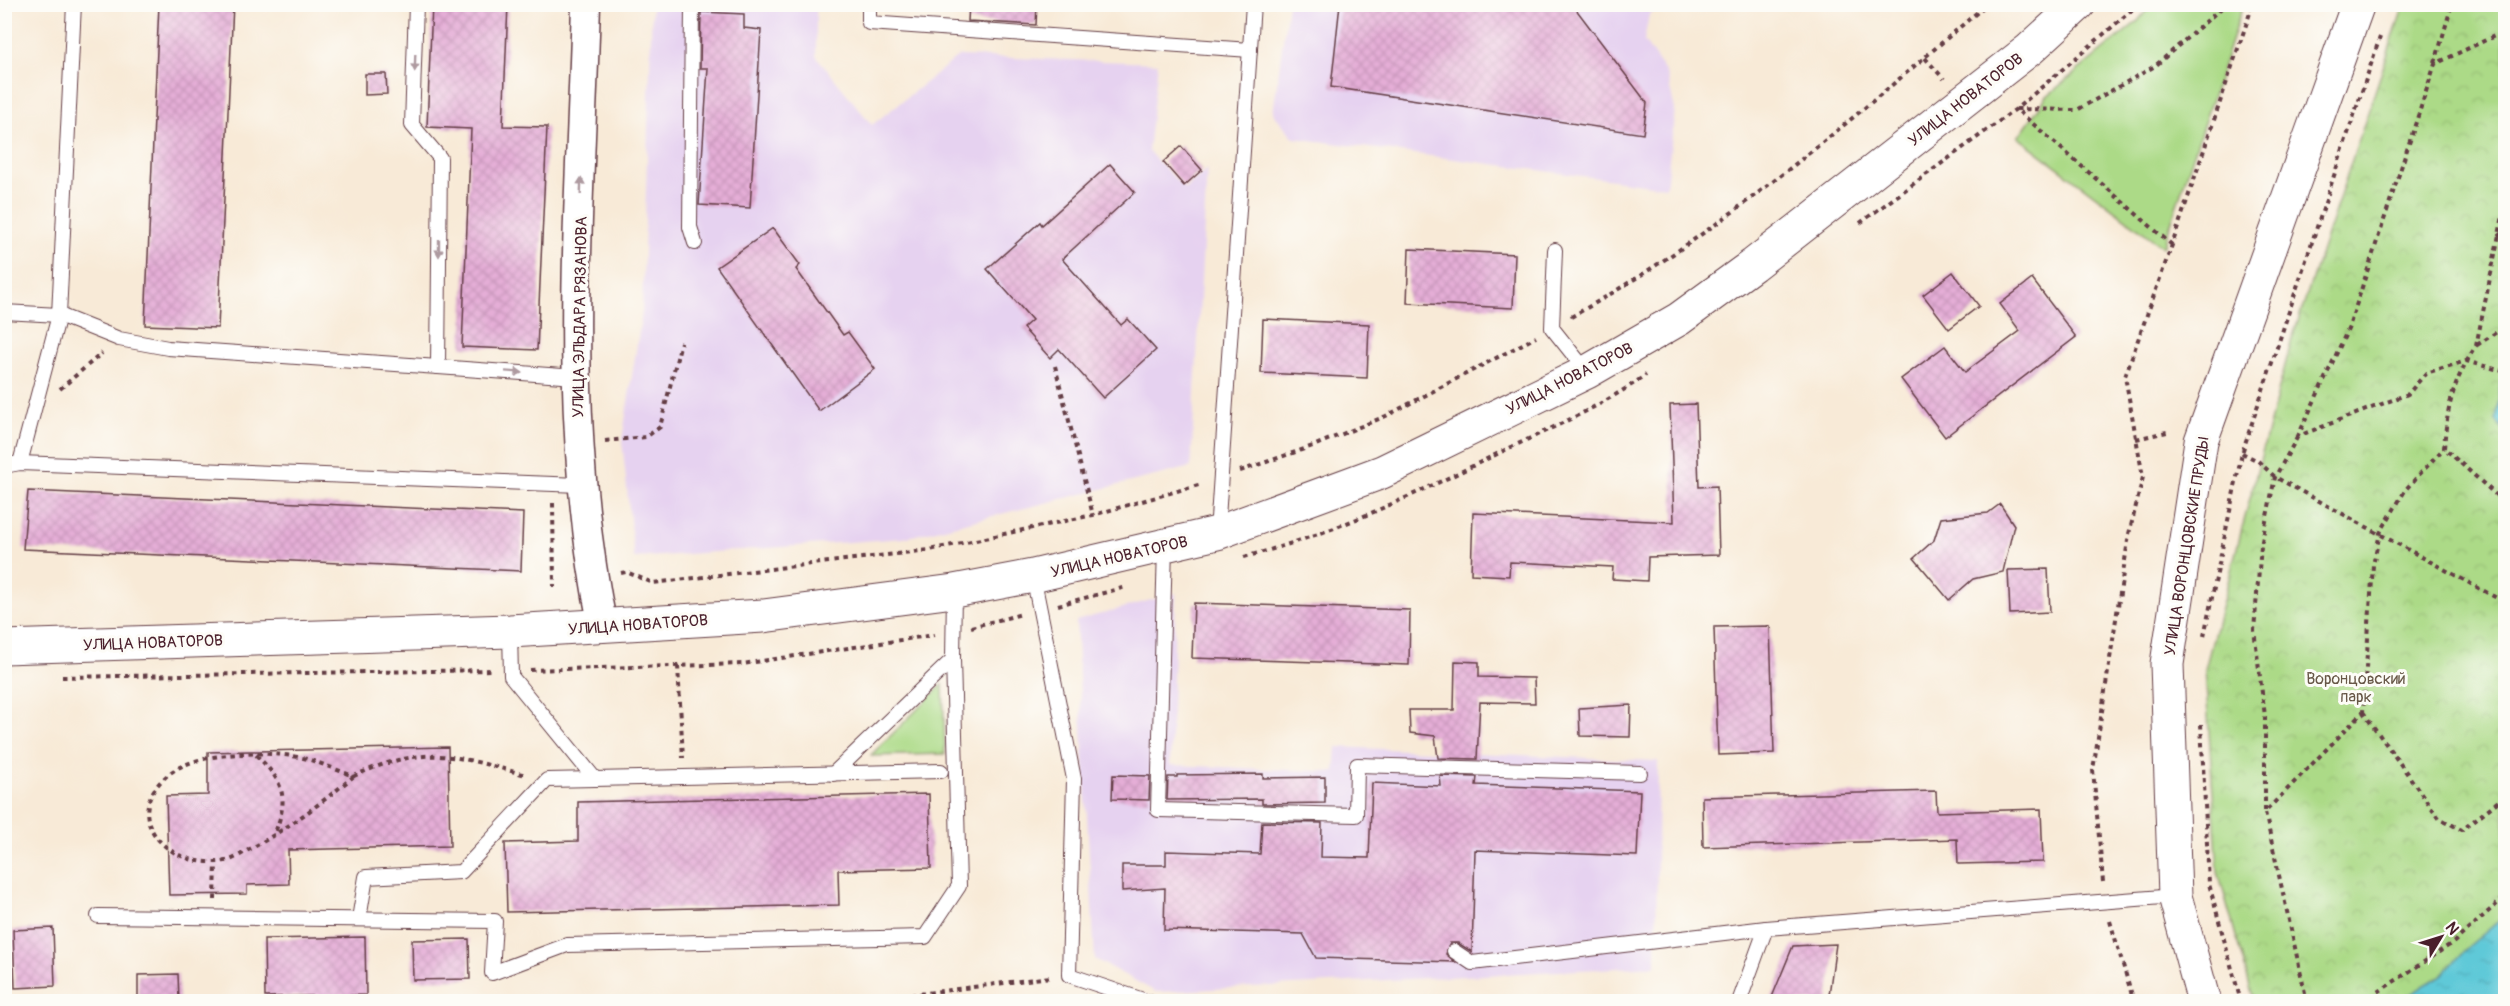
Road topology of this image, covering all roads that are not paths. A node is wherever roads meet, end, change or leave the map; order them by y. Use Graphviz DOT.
graph roads {
  1 [pos="74,4"];
  2 [pos="416,4"];
  3 [pos="586,4"];
  4 [pos="692,4"];
  5 [pos="869,4"];
  6 [pos="1253,4"];
  7 [pos="2079,4"];
  8 [pos="2358,4"];
  9 [pos="1250,50"];
  10 [pos="695,243"];
  11 [pos="1555,250"];
  12 [pos="4,312"];
  13 [pos="59,315"];
  14 [pos="438,367"];
  15 [pos="1587,372"];
  16 [pos="576,374"];
  17 [pos="20,463"];
  18 [pos="4,466"];
  19 [pos="580,485"];
  20 [pos="1217,533"];
  21 [pos="1165,546"];
  22 [pos="1033,576"];
  23 [pos="954,591"];
  24 [pos="603,627"];
  25 [pos="510,631"];
  26 [pos="4,647"];
  27 [pos="953,658"];
  28 [pos="941,771"];
  29 [pos="1640,773"];
  30 [pos="833,774"];
  31 [pos="595,779"];
  32 [pos="2175,896"];
  33 [pos="98,916"];
  34 [pos="359,919"];
  35 [pos="1766,928"];
  36 [pos="1454,951"];
  37 [pos="1149,1002"];
  38 [pos="1739,1002"];
  39 [pos="2204,1002"];
  1 -- 13 [label="lane"];
  2 -- 14 [label="lane, one-way"];
  16 -- 3 [label="street, УЛИЦА ЭЛЬДАРА РЯЗАНОВА, one-way"];
  4 -- 10 [label="lane"];
  5 -- 9 [label="lane"];
  6 -- 9 [label="lane"];
  7 -- 15 [label="street, УЛИЦА НОВАТОРОВ"];
  8 -- 32 [label="street, УЛИЦА ВОРОНЦОВСКИЕ ПРУДЫ"];
  9 -- 20 [label="lane"];
  11 -- 15 [label="lane"];
  12 -- 13 [label="lane"];
  13 -- 14 [label="lane"];
  13 -- 17 [label="lane"];
  14 -- 16 [label="lane, one-way"];
  15 -- 20 [label="street, УЛИЦА НОВАТОРОВ"];
  16 -- 19 [label="street, УЛИЦА ЭЛЬДАРА РЯЗАНОВА"];
  17 -- 18 [label="lane"];
  17 -- 19 [label="lane"];
  19 -- 24 [label="street, УЛИЦА ЭЛЬДАРА РЯЗАНОВА"];
  20 -- 21 [label="street, УЛИЦА НОВАТОРОВ"];
  21 -- 22 [label="street, УЛИЦА НОВАТОРОВ"];
  21 -- 29 [label="lane"];
  22 -- 23 [label="street, УЛИЦА НОВАТОРОВ"];
  22 -- 37 [label="lane"];
  23 -- 24 [label="street, УЛИЦА НОВАТОРОВ"];
  23 -- 27 [label="lane"];
  24 -- 25 [label="street, УЛИЦА НОВАТОРОВ"];
  25 -- 26 [label="street, УЛИЦА НОВАТОРОВ"];
  25 -- 31 [label="lane"];
  27 -- 30 [label="lane"];
  27 -- 34 [label="lane"];
  28 -- 30 [label="lane"];
  30 -- 31 [label="lane"];
  31 -- 34 [label="lane"];
  32 -- 35 [label="lane"];
  32 -- 39 [label="street, УЛИЦА ВОРОНЦОВСКИЕ ПРУДЫ"];
  33 -- 34 [label="lane"];
  35 -- 36 [label="lane"];
  35 -- 38 [label="lane"];
}
